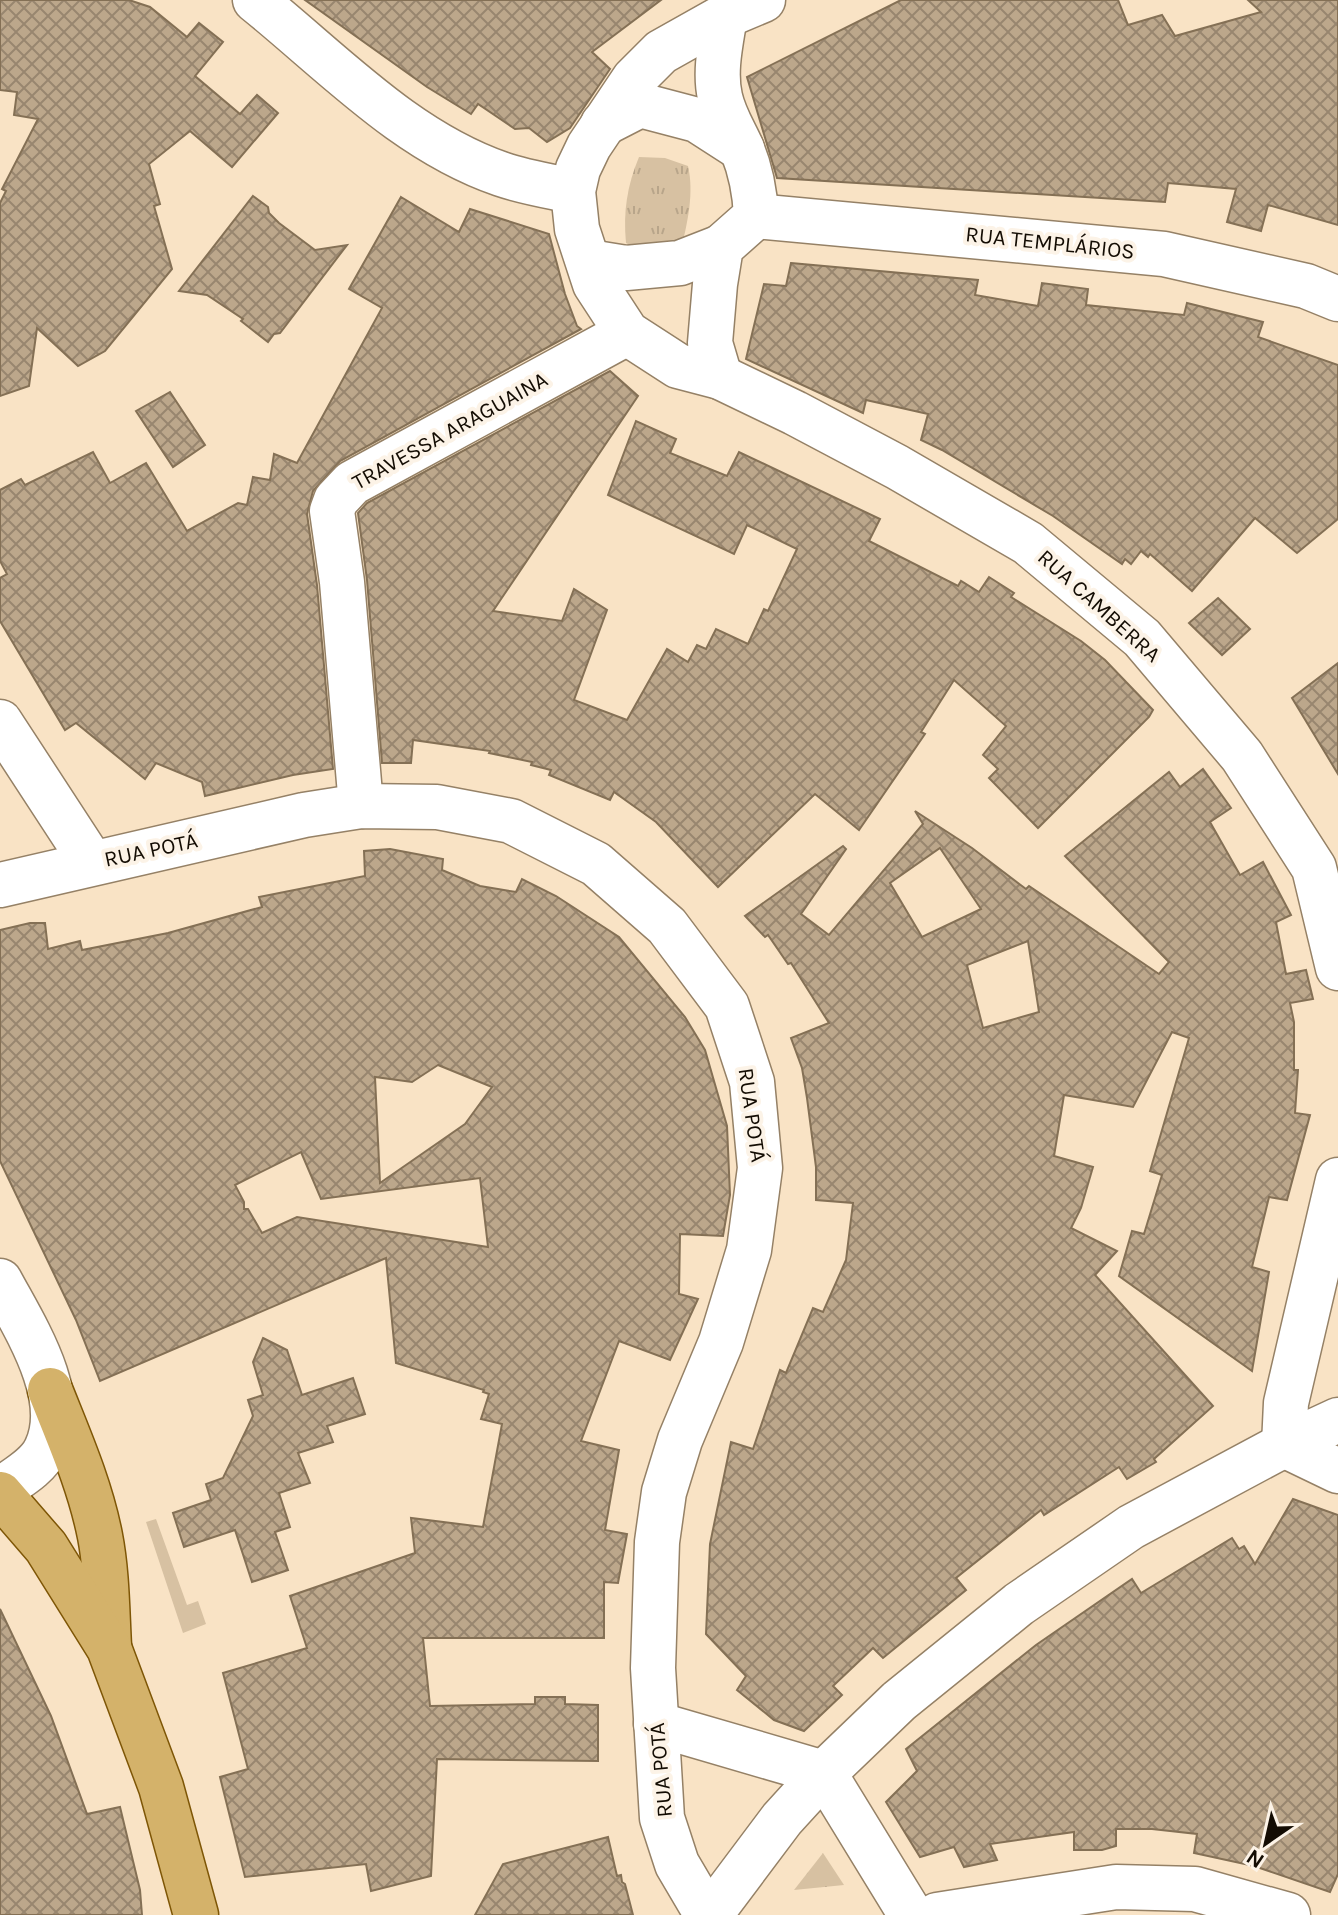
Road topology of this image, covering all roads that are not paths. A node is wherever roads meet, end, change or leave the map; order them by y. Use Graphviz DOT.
graph roads {
  1 [pos="255,0"];
  2 [pos="744,8"];
  3 [pos="603,124"];
  4 [pos="742,149"];
  5 [pos="573,191"];
  6 [pos="756,216"];
  7 [pos="721,247"];
  8 [pos="589,262"];
  9 [pos="1338,299"];
  10 [pos="627,333"];
  11 [pos="720,377"];
  12 [pos="0,722"];
  13 [pos="361,806"];
  14 [pos="1326,862"];
  15 [pos="92,863"];
  16 [pos="0,885"];
  17 [pos="1338,968"];
  18 [pos="1338,1180"];
  19 [pos="0,1281"];
  20 [pos="50,1390"];
  21 [pos="1338,1420"];
  22 [pos="1284,1445"];
  23 [pos="1338,1471"];
  24 [pos="0,1492"];
  25 [pos="109,1648"];
  26 [pos="656,1724"];
  27 [pos="824,1773"];
  28 [pos="196,1915"];
  29 [pos="708,1915"];
  30 [pos="911,1915"];
  31 [pos="937,1915"];
  32 [pos="1288,1915"];
  1 -- 5 [label="street"];
  2 -- 3 [label="street, RUA CAMBERRA"];
  2 -- 4 [label="street, RUA CAMBERRA"];
  3 -- 4 [label="street"];
  3 -- 5 [label="street, RUA CAMBERRA"];
  4 -- 6 [label="street, RUA CAMBERRA"];
  5 -- 8 [label="street, RUA CAMBERRA"];
  6 -- 7 [label="street"];
  6 -- 9 [label="street, RUA TEMPLÁRIOS"];
  7 -- 8 [label="street"];
  7 -- 11 [label="street"];
  8 -- 10 [label="street, RUA CAMBERRA"];
  10 -- 11 [label="street, RUA CAMBERRA"];
  10 -- 13 [label="street, TRAVESSA ARAGUAINA"];
  11 -- 14 [label="street, RUA CAMBERRA"];
  12 -- 15 [label="street"];
  13 -- 15 [label="street, RUA POTÁ"];
  13 -- 26 [label="street, RUA POTÁ"];
  14 -- 17 [label="street, RUA CAMBERRA"];
  15 -- 16 [label="street, RUA POTÁ"];
  18 -- 22 [label="street"];
  19 -- 20 [label="street"];
  20 -- 24 [label="street"];
  20 -- 25 [label="main road"];
  21 -- 22 [label="street"];
  22 -- 23 [label="street"];
  22 -- 27 [label="street"];
  24 -- 25 [label="main road"];
  25 -- 28 [label="main road"];
  26 -- 27 [label="street"];
  26 -- 29 [label="street, RUA POTÁ"];
  27 -- 29 [label="street"];
  27 -- 30 [label="street"];
  31 -- 32 [label="street"];
}
